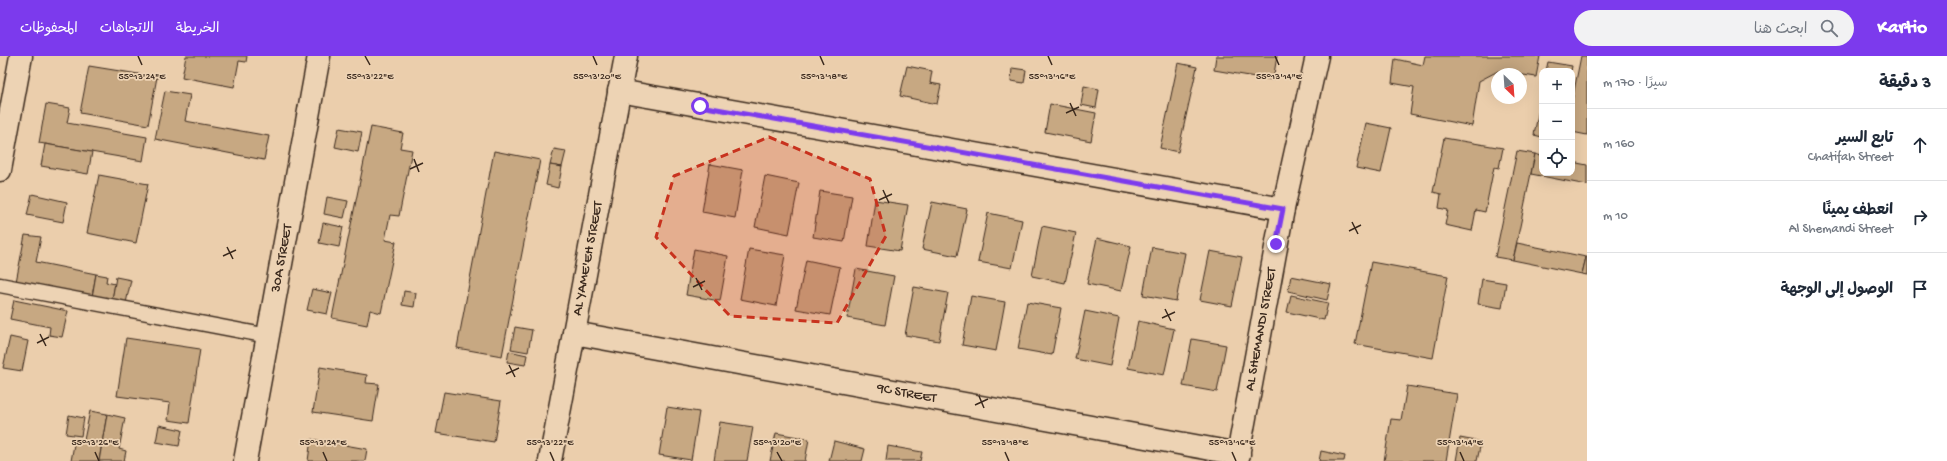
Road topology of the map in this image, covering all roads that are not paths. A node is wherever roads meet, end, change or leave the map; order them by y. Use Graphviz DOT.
graph roads {
  1 [pos="21,56"];
  2 [pos="318,56"];
  3 [pos="626,56"];
  4 [pos="1317,56"];
  5 [pos="619,91"];
  6 [pos="0,170"];
  7 [pos="1283,209"];
  8 [pos="0,285"];
  9 [pos="574,333"];
  10 [pos="268,336"];
  11 [pos="1238,457"];
  12 [pos="245,461"];
  13 [pos="550,461"];
  1 -- 6 [label="street"];
  2 -- 10 [label="street, 30A STREET"];
  3 -- 5 [label="street, AL YAME'EH STREET"];
  4 -- 7 [label="street, AL SHEMANDI STREET"];
  5 -- 7 [label="street"];
  5 -- 9 [label="street, AL YAME'EH STREET"];
  7 -- 11 [label="street, AL SHEMANDI STREET"];
  8 -- 10 [label="lane"];
  9 -- 11 [label="street, 9C STREET"];
  9 -- 13 [label="street, AL YAME'EH STREET"];
  10 -- 12 [label="street, 30A STREET"];
}
